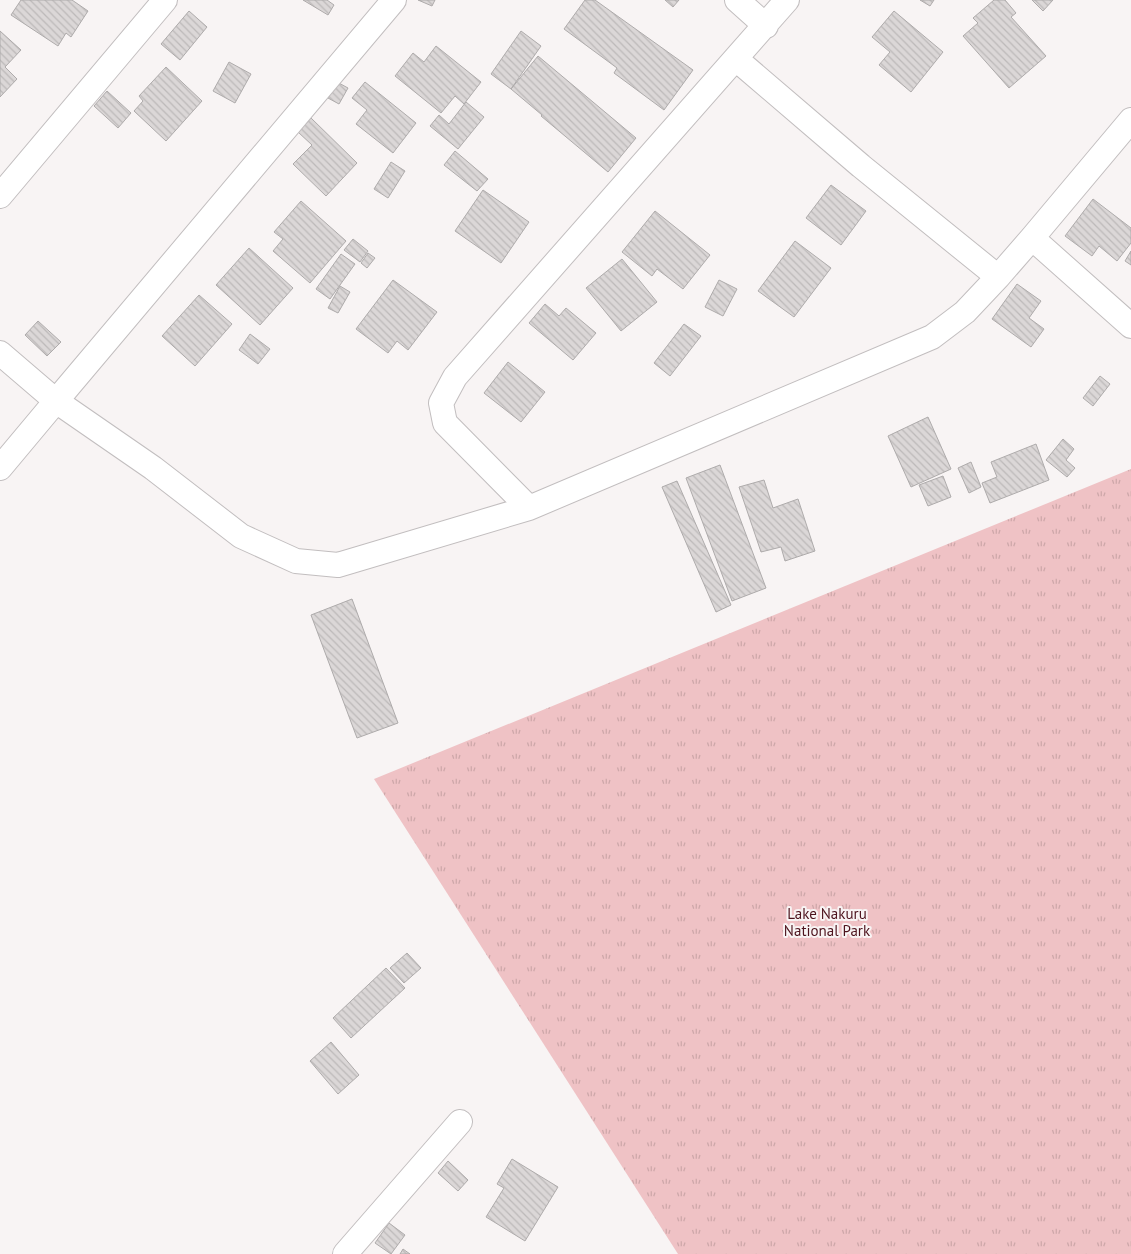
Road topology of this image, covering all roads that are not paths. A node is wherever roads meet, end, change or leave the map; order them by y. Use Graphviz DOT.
graph roads {
  1 [pos="165,0"];
  2 [pos="394,0"];
  3 [pos="736,0"];
  4 [pos="788,0"];
  5 [pos="766,26"];
  6 [pos="736,59"];
  7 [pos="1131,120"];
  8 [pos="0,196"];
  9 [pos="1032,238"];
  10 [pos="998,277"];
  11 [pos="1131,326"];
  12 [pos="0,353"];
  13 [pos="56,401"];
  14 [pos="0,468"];
  15 [pos="529,508"];
  16 [pos="460,1122"];
  17 [pos="345,1254"];
  1 -- 8 [label="street"];
  2 -- 13 [label="street"];
  3 -- 5 [label="street"];
  4 -- 5 [label="street"];
  5 -- 6 [label="street"];
  6 -- 10 [label="street"];
  6 -- 15 [label="street"];
  7 -- 9 [label="street"];
  9 -- 10 [label="street"];
  9 -- 11 [label="street"];
  10 -- 15 [label="street"];
  12 -- 13 [label="street"];
  13 -- 14 [label="street"];
  13 -- 15 [label="street"];
  16 -- 17 [label="street"];
}
